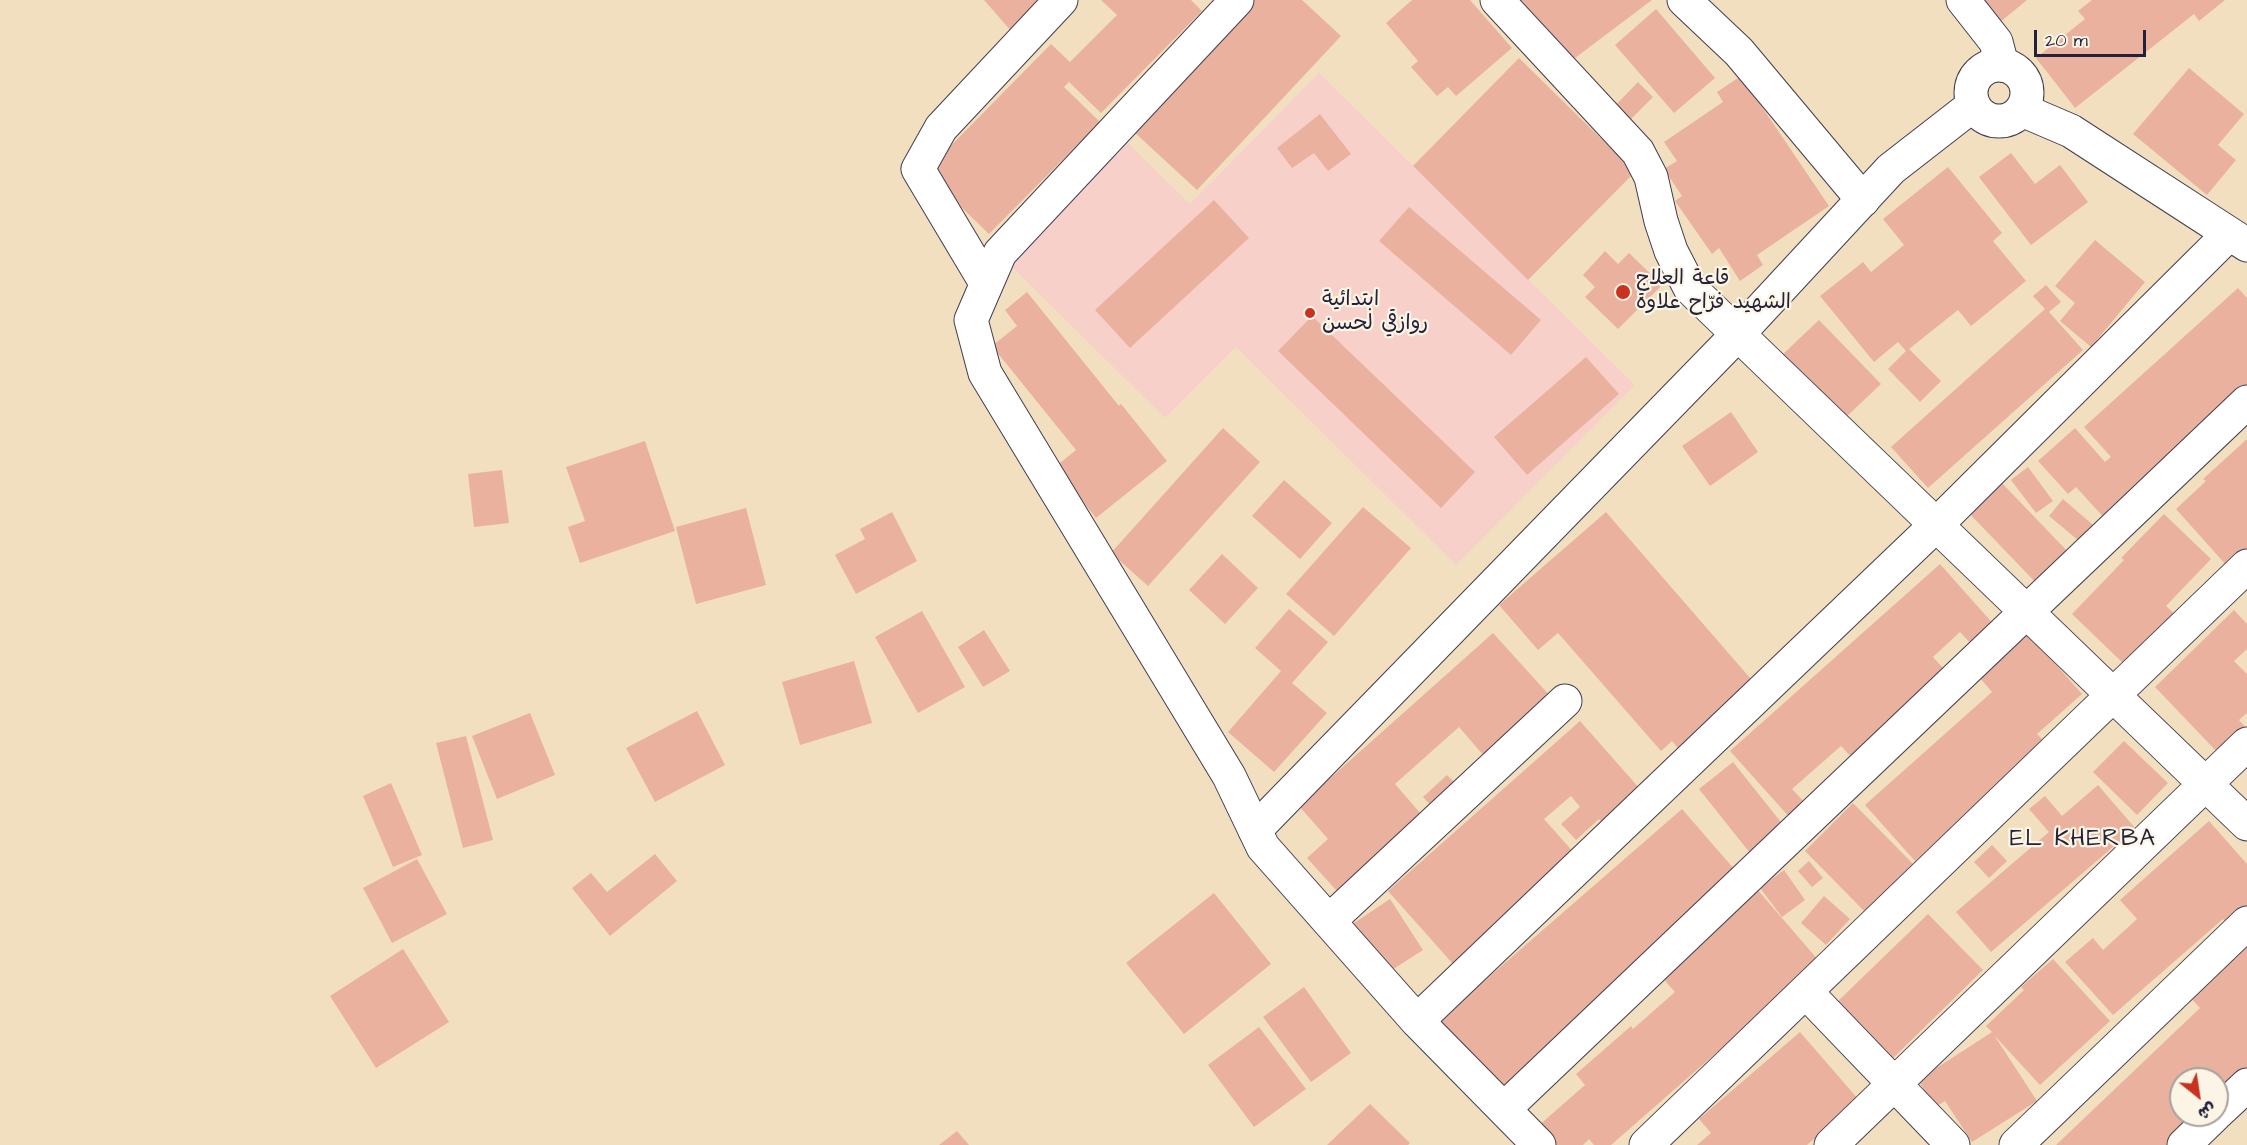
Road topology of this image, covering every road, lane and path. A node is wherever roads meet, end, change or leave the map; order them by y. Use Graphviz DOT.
graph roads {
  1 [pos="1061,0"];
  2 [pos="1237,0"];
  3 [pos="1497,0"];
  4 [pos="1684,0"];
  5 [pos="1963,0"];
  6 [pos="2002,65"];
  7 [pos="1972,106"];
  8 [pos="2022,110"];
  9 [pos="1863,200"];
  10 [pos="2238,240"];
  11 [pos="986,283"];
  12 [pos="1738,334"];
  13 [pos="2247,402"];
  14 [pos="1936,525"];
  15 [pos="2247,566"];
  16 [pos="2026,612"];
  17 [pos="2113,695"];
  18 [pos="1565,701"];
  19 [pos="2247,744"];
  20 [pos="2205,784"];
  21 [pos="2247,824"];
  22 [pos="1255,830"];
  23 [pos="1329,921"];
  24 [pos="2247,923"];
  25 [pos="1806,992"];
  26 [pos="1417,1021"];
  27 [pos="1894,1084"];
  28 [pos="2247,1085"];
  29 [pos="2229,1102"];
  30 [pos="1505,1108"];
  31 [pos="2203,1127"];
  32 [pos="1539,1145"];
  33 [pos="1646,1145"];
  34 [pos="1831,1145"];
  35 [pos="1953,1145"];
  36 [pos="2016,1145"];
  37 [pos="2184,1145"];
  1 -- 11 [label="street"];
  2 -- 11 [label="street"];
  3 -- 12 [label="street"];
  4 -- 9 [label="street"];
  5 -- 6 [label="street"];
  6 -- 7 [label="street"];
  6 -- 8 [label="street"];
  7 -- 8 [label="street"];
  7 -- 9 [label="street"];
  8 -- 10 [label="street"];
  9 -- 12 [label="street"];
  10 -- 14 [label="street"];
  11 -- 22 [label="street"];
  12 -- 14 [label="street"];
  12 -- 22 [label="street"];
  13 -- 16 [label="street"];
  14 -- 16 [label="street"];
  14 -- 26 [label="street"];
  15 -- 17 [label="street"];
  16 -- 17 [label="street"];
  16 -- 30 [label="street"];
  17 -- 20 [label="street"];
  17 -- 25 [label="street"];
  18 -- 23 [label="street"];
  19 -- 20 [label="street"];
  20 -- 21 [label="street"];
  20 -- 27 [label="street"];
  22 -- 23 [label="street"];
  23 -- 26 [label="street"];
  24 -- 36 [label="street"];
  25 -- 27 [label="street"];
  25 -- 33 [label="street"];
  26 -- 30 [label="street"];
  27 -- 34 [label="street"];
  27 -- 35 [label="street"];
  28 -- 29 [label="street"];
  30 -- 32 [label="street"];
  31 -- 37 [label="street"];
}
